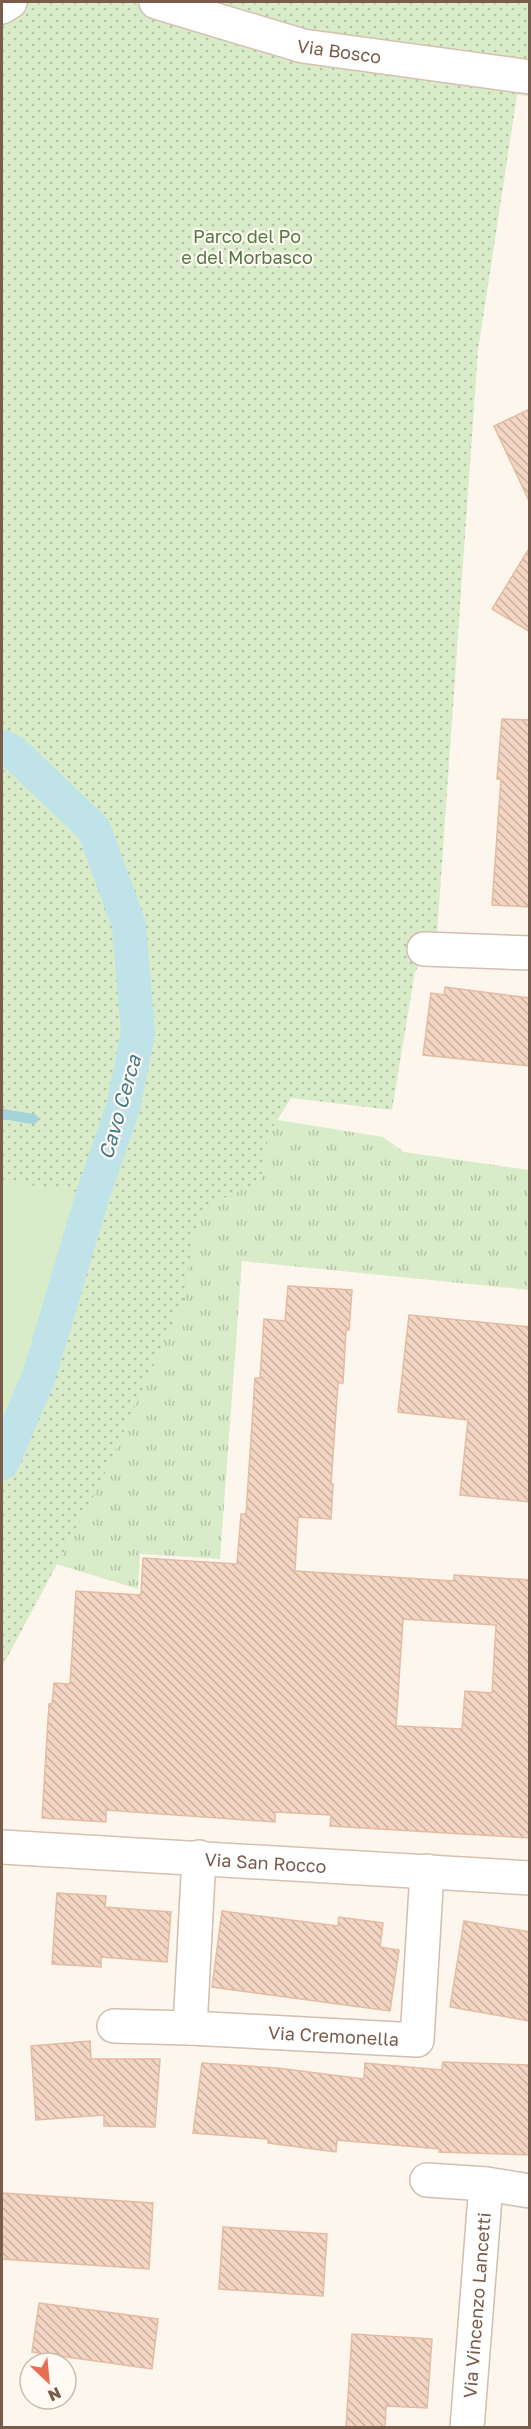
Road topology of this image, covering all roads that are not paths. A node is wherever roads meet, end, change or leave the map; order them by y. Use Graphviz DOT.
graph roads {
  1 [pos="10,2"];
  2 [pos="156,2"];
  3 [pos="2,7"];
  4 [pos="530,77"];
  5 [pos="424,949"];
  6 [pos="530,953"];
  7 [pos="2,1847"];
  8 [pos="199,1857"];
  9 [pos="427,1871"];
  10 [pos="530,1878"];
  11 [pos="114,2026"];
  12 [pos="190,2028"];
  13 [pos="427,2180"];
  14 [pos="486,2184"];
  15 [pos="530,2192"];
  16 [pos="467,2427"];
  1 -- 3 [label="street"];
  2 -- 4 [label="street, Via Bosco"];
  5 -- 6 [label="street"];
  7 -- 8 [label="street, Via San Rocco"];
  8 -- 9 [label="street, Via San Rocco"];
  8 -- 12 [label="street"];
  9 -- 10 [label="street, Via San Rocco"];
  9 -- 12 [label="street, Via Cremonella"];
  11 -- 12 [label="street, Via Cremonella"];
  13 -- 14 [label="street"];
  14 -- 15 [label="street"];
  14 -- 16 [label="street, Via Vincenzo Lancetti"];
}
